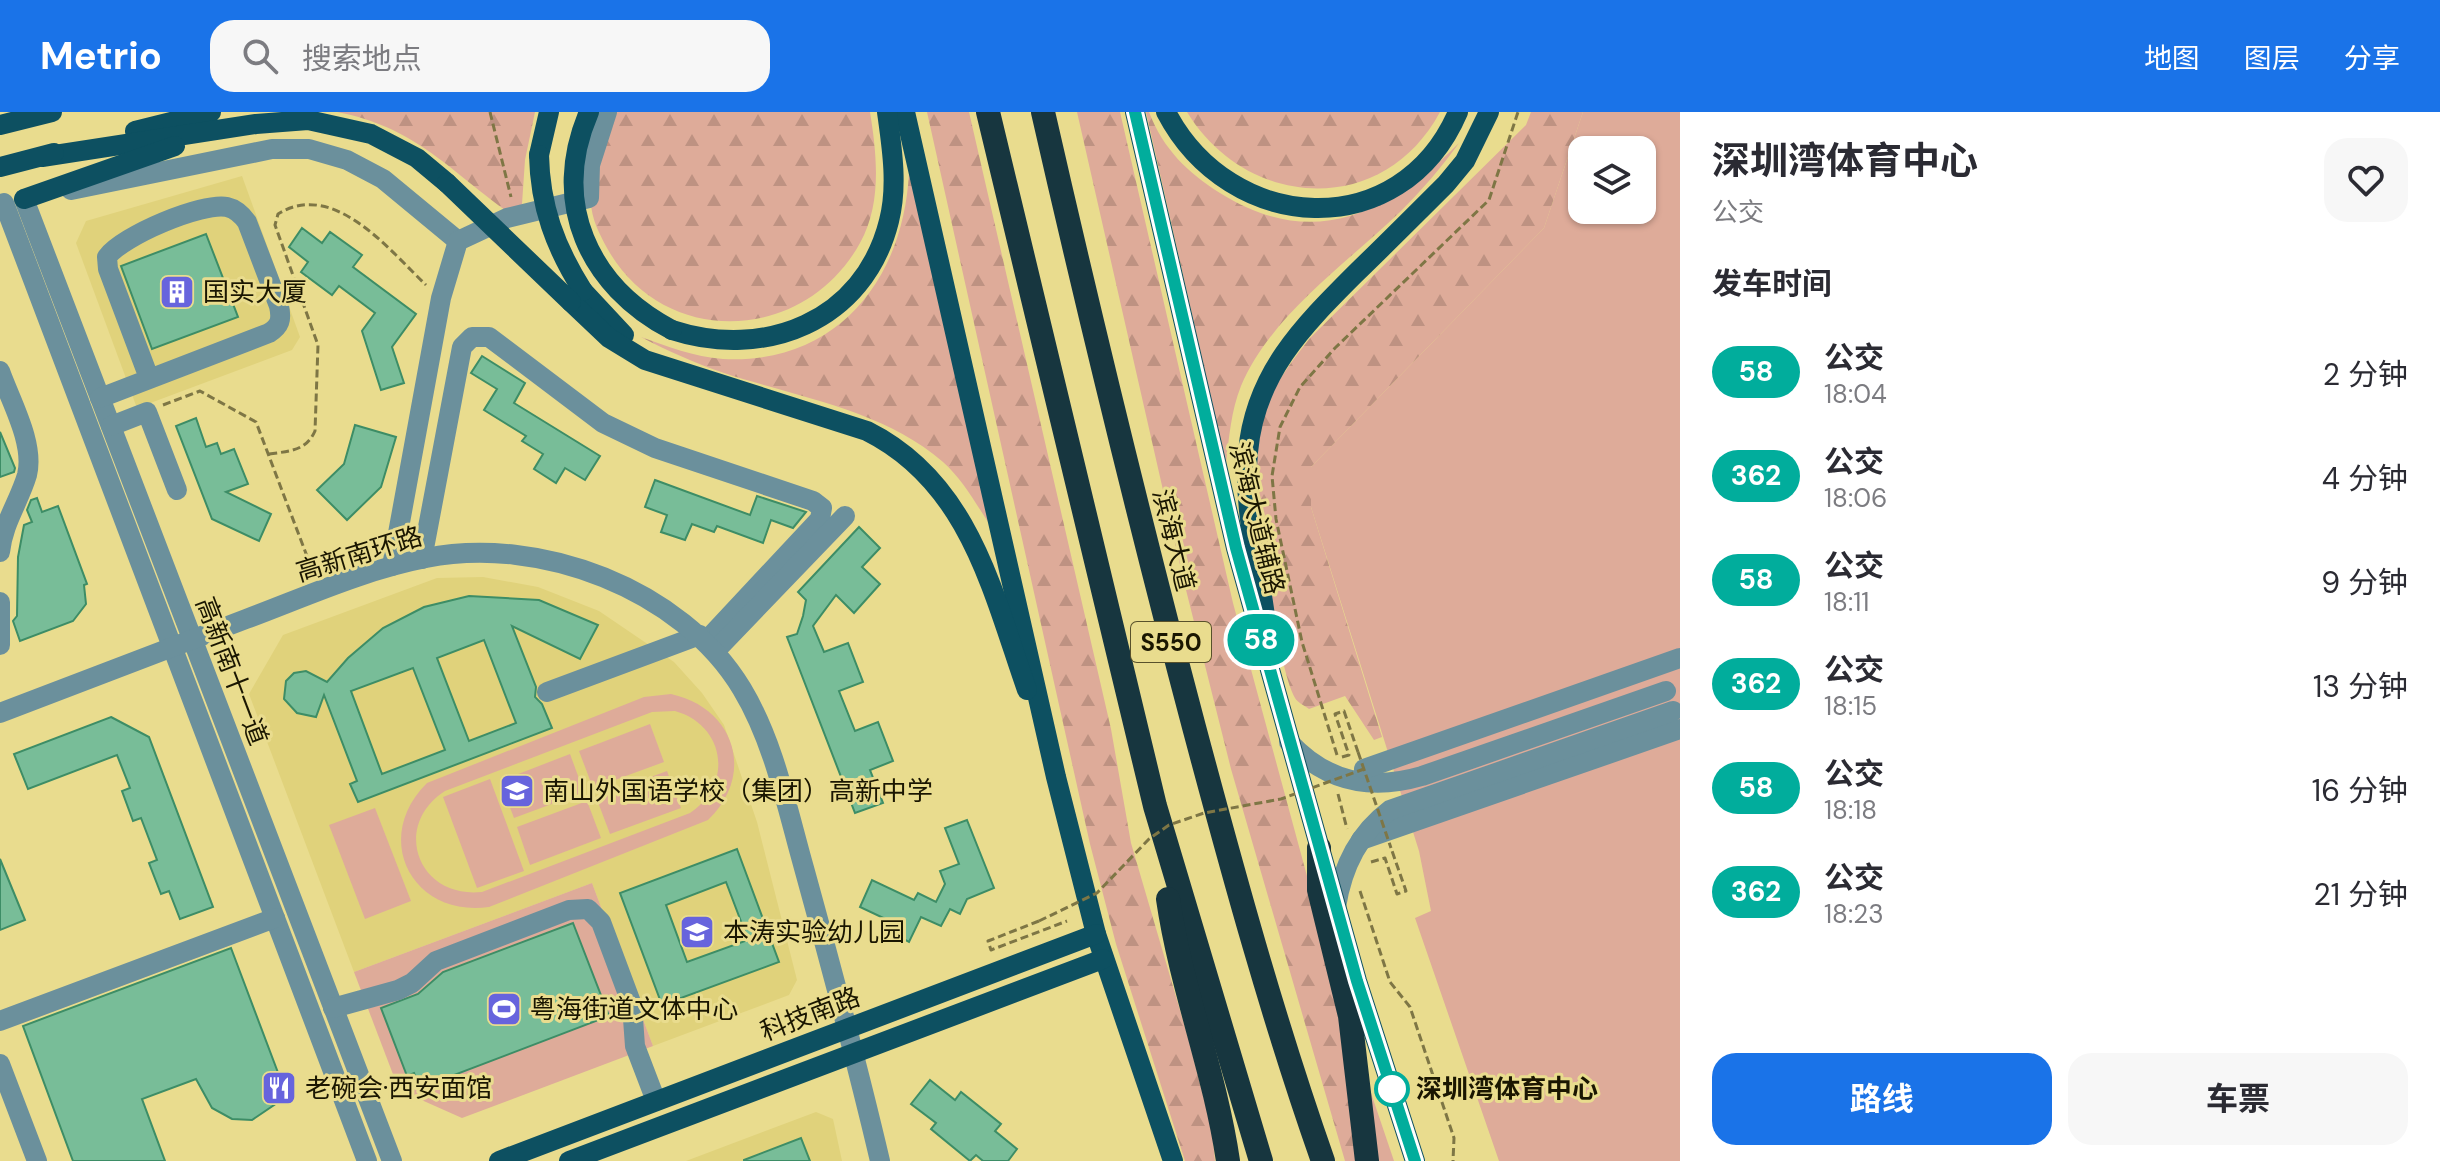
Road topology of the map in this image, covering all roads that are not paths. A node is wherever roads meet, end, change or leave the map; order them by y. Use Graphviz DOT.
graph roads {
  1 [pos="52,112"];
  2 [pos="211,112"];
  3 [pos="549,112"];
  4 [pos="589,112"];
  5 [pos="607,112"];
  6 [pos="887,112"];
  7 [pos="905,112"];
  8 [pos="1135,112"];
  9 [pos="1166,112"];
  10 [pos="1458,112"];
  11 [pos="1489,112"];
  12 [pos="1043,114"];
  13 [pos="990,120"];
  14 [pos="256,124"];
  15 [pos="0,125"];
  16 [pos="42,157"];
  17 [pos="0,167"];
  18 [pos="9,202"];
  19 [pos="458,241"];
  20 [pos="577,296"];
  21 [pos="0,371"];
  22 [pos="149,378"];
  23 [pos="100,398"];
  24 [pos="111,426"];
  25 [pos="177,490"];
  26 [pos="845,516"];
  27 [pos="0,552"];
  28 [pos="422,559"];
  29 [pos="392,566"];
  30 [pos="0,602"];
  31 [pos="193,640"];
  32 [pos="707,643"];
  33 [pos="0,645"];
  34 [pos="173,647"];
  35 [pos="1680,658"];
  36 [pos="547,692"];
  37 [pos="1673,711"];
  38 [pos="0,713"];
  39 [pos="1281,715"];
  40 [pos="1289,742"];
  41 [pos="1357,762"];
  42 [pos="1056,777"];
  43 [pos="1155,806"];
  44 [pos="1319,848"];
  45 [pos="1336,907"];
  46 [pos="275,918"];
  47 [pos="1096,934"];
  48 [pos="1103,959"];
  49 [pos="606,968"];
  50 [pos="410,973"];
  51 [pos="357,998"];
  52 [pos="333,1008"];
  53 [pos="0,1021"];
  54 [pos="848,1028"];
  55 [pos="635,1046"];
  56 [pos="855,1053"];
  57 [pos="0,1064"];
  58 [pos="656,1101"];
  59 [pos="37,1161"];
  60 [pos="367,1161"];
  61 [pos="392,1161"];
  62 [pos="499,1161"];
  63 [pos="569,1161"];
  64 [pos="880,1161"];
  65 [pos="1173,1161"];
  66 [pos="1228,1161"];
  67 [pos="1261,1161"];
  68 [pos="1323,1161"];
  69 [pos="1367,1161"];
  70 [pos="1415,1161"];
  1 -- 15 [label="main road"];
  2 -- 16 [label="main road"];
  3 -- 20 [label="main road, bridge"];
  4 -- 6 [label="main road, bridge"];
  5 -- 19 [label="street"];
  7 -- 42 [label="main road"];
  8 -- 39 [label="main road, 滨海大道辅路"];
  9 -- 10 [label="main road"];
  11 -- 39 [label="main road"];
  12 -- 68 [label="highway, 滨海大道 / S550"];
  13 -- 43 [label="highway, S550"];
  14 -- 16 [label="main road"];
  14 -- 18 [label="main road"];
  14 -- 20 [label="main road, bridge"];
  16 -- 17 [label="main road"];
  18 -- 19 [label="street"];
  18 -- 23 [label="street, 高新南十一道"];
  18 -- 34 [label="street, 高新南十一道"];
  19 -- 29 [label="street"];
  20 -- 42 [label="main road"];
  21 -- 27 [label="street"];
  22 -- 22 [label="street"];
  22 -- 23 [label="street"];
  23 -- 24 [label="street, 高新南十一道"];
  24 -- 25 [label="street"];
  24 -- 31 [label="street, 高新南十一道"];
  26 -- 32 [label="street"];
  28 -- 29 [label="street, 高新南环路"];
  28 -- 32 [label="street, 高新南环路"];
  28 -- 32 [label="street"];
  29 -- 31 [label="street, 高新南环路"];
  30 -- 33 [label="street"];
  31 -- 34 [label="street, 高新南环路"];
  31 -- 52 [label="street, 高新南十一道"];
  32 -- 36 [label="street"];
  32 -- 54 [label="street, 高新南环路"];
  34 -- 38 [label="street, 高新南环路"];
  34 -- 46 [label="street, 高新南十一道"];
  35 -- 41 [label="street"];
  37 -- 40 [label="street"];
  37 -- 45 [label="street"];
  39 -- 40 [label="main road, 滨海大道辅路"];
  40 -- 44 [label="main road, 滨海大道辅路"];
  42 -- 47 [label="main road"];
  43 -- 66 [label="highway"];
  43 -- 67 [label="highway, S550"];
  44 -- 45 [label="main road, 滨海大道辅路"];
  44 -- 69 [label="highway"];
  45 -- 70 [label="main road, 滨海大道辅路"];
  46 -- 53 [label="street"];
  46 -- 60 [label="street, 高新南十一道"];
  47 -- 48 [label="main road"];
  47 -- 54 [label="main road, 科技南路"];
  48 -- 56 [label="main road, 科技南路"];
  48 -- 65 [label="main road"];
  49 -- 55 [label="street"];
  50 -- 51 [label="street"];
  51 -- 52 [label="street"];
  51 -- 55 [label="street"];
  52 -- 61 [label="street, 高新南十一道"];
  54 -- 56 [label="street, 高新南环路"];
  54 -- 58 [label="main road, 科技南路"];
  55 -- 58 [label="street"];
  56 -- 63 [label="main road, 科技南路"];
  56 -- 64 [label="street, 高新南环路"];
  57 -- 59 [label="street"];
  58 -- 62 [label="main road, 科技南路"];
}
